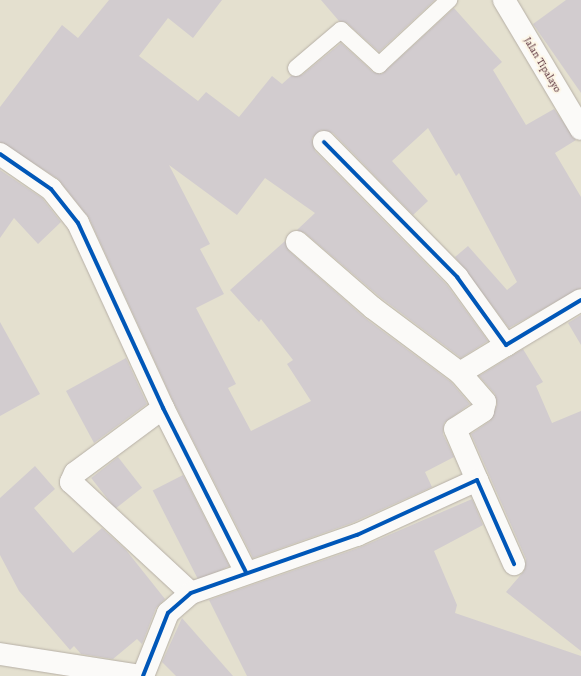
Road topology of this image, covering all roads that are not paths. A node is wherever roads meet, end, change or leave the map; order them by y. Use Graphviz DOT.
graph roads {
  1 [pos="449,0"];
  2 [pos="504,0"];
  3 [pos="296,68"];
  4 [pos="581,129"];
  5 [pos="324,142"];
  6 [pos="0,154"];
  7 [pos="297,242"];
  8 [pos="581,300"];
  9 [pos="506,345"];
  10 [pos="460,373"];
  11 [pos="163,408"];
  12 [pos="477,480"];
  13 [pos="514,564"];
  14 [pos="246,572"];
  15 [pos="191,593"];
  16 [pos="0,654"];
  17 [pos="142,676"];
  1 -- 3 [label="lane"];
  2 -- 4 [label="street, Jalan Tipalayo"];
  5 -- 9 [label="street"];
  6 -- 11 [label="street"];
  7 -- 10 [label="street"];
  8 -- 9 [label="street"];
  9 -- 10 [label="street"];
  10 -- 12 [label="street"];
  11 -- 14 [label="street"];
  11 -- 15 [label="street"];
  12 -- 13 [label="street"];
  12 -- 14 [label="street"];
  14 -- 15 [label="street"];
  15 -- 17 [label="street"];
  16 -- 17 [label="street"];
}
